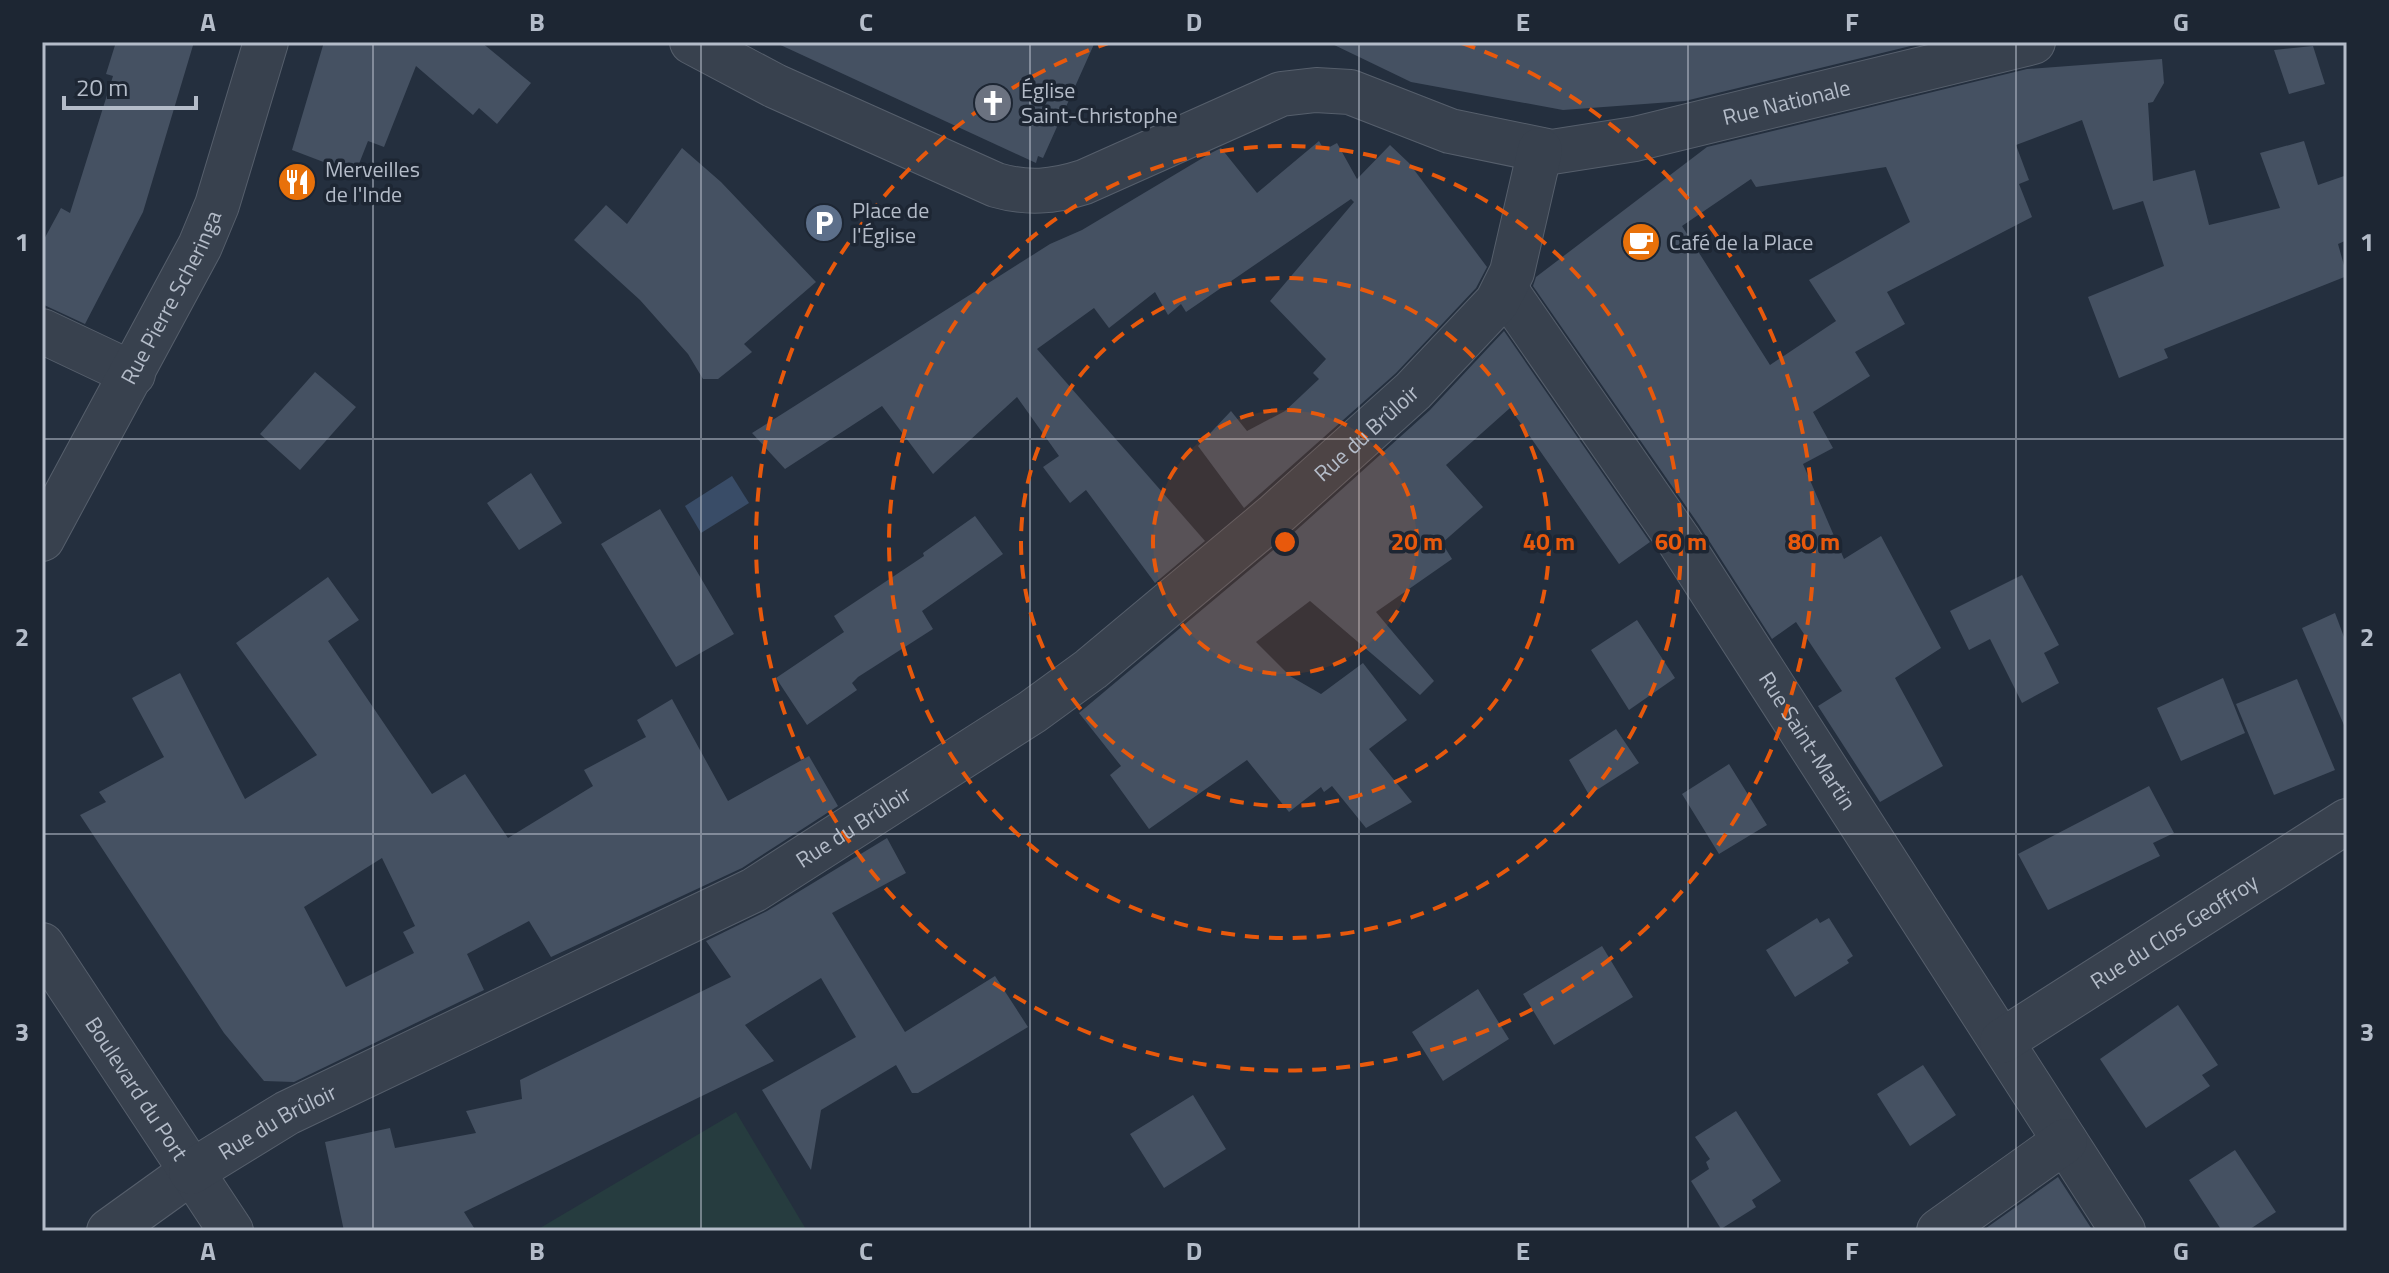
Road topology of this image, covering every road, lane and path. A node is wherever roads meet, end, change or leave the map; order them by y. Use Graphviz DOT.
graph roads {
  1 [pos="266,42"];
  2 [pos="692,42"];
  3 [pos="2033,42"];
  4 [pos="1540,150"];
  5 [pos="1511,270"];
  6 [pos="42,331"];
  7 [pos="133,374"];
  8 [pos="42,539"];
  9 [pos="2347,821"];
  10 [pos="42,945"];
  11 [pos="2002,1041"];
  12 [pos="2065,1141"];
  13 [pos="191,1172"];
  14 [pos="109,1231"];
  15 [pos="231,1231"];
  16 [pos="1939,1231"];
  17 [pos="2123,1231"];
  1 -- 7 [label="street, Rue Pierre Scheringa"];
  2 -- 4 [label="street, Rue Nationale"];
  3 -- 4 [label="street, Rue Nationale"];
  4 -- 5 [label="street"];
  5 -- 11 [label="street, Rue Saint-Martin"];
  5 -- 13 [label="street, Rue du Brûloir"];
  6 -- 7 [label="street"];
  7 -- 8 [label="street, Rue Pierre Scheringa"];
  9 -- 11 [label="street, Rue du Clos Geoffroy"];
  10 -- 13 [label="street, Boulevard du Port"];
  11 -- 12 [label="street, Rue Saint-Martin"];
  12 -- 16 [label="street"];
  12 -- 17 [label="street, Rue Saint-Martin"];
  13 -- 14 [label="street, Rue du Brûloir"];
  13 -- 15 [label="street, Boulevard du Port"];
}
